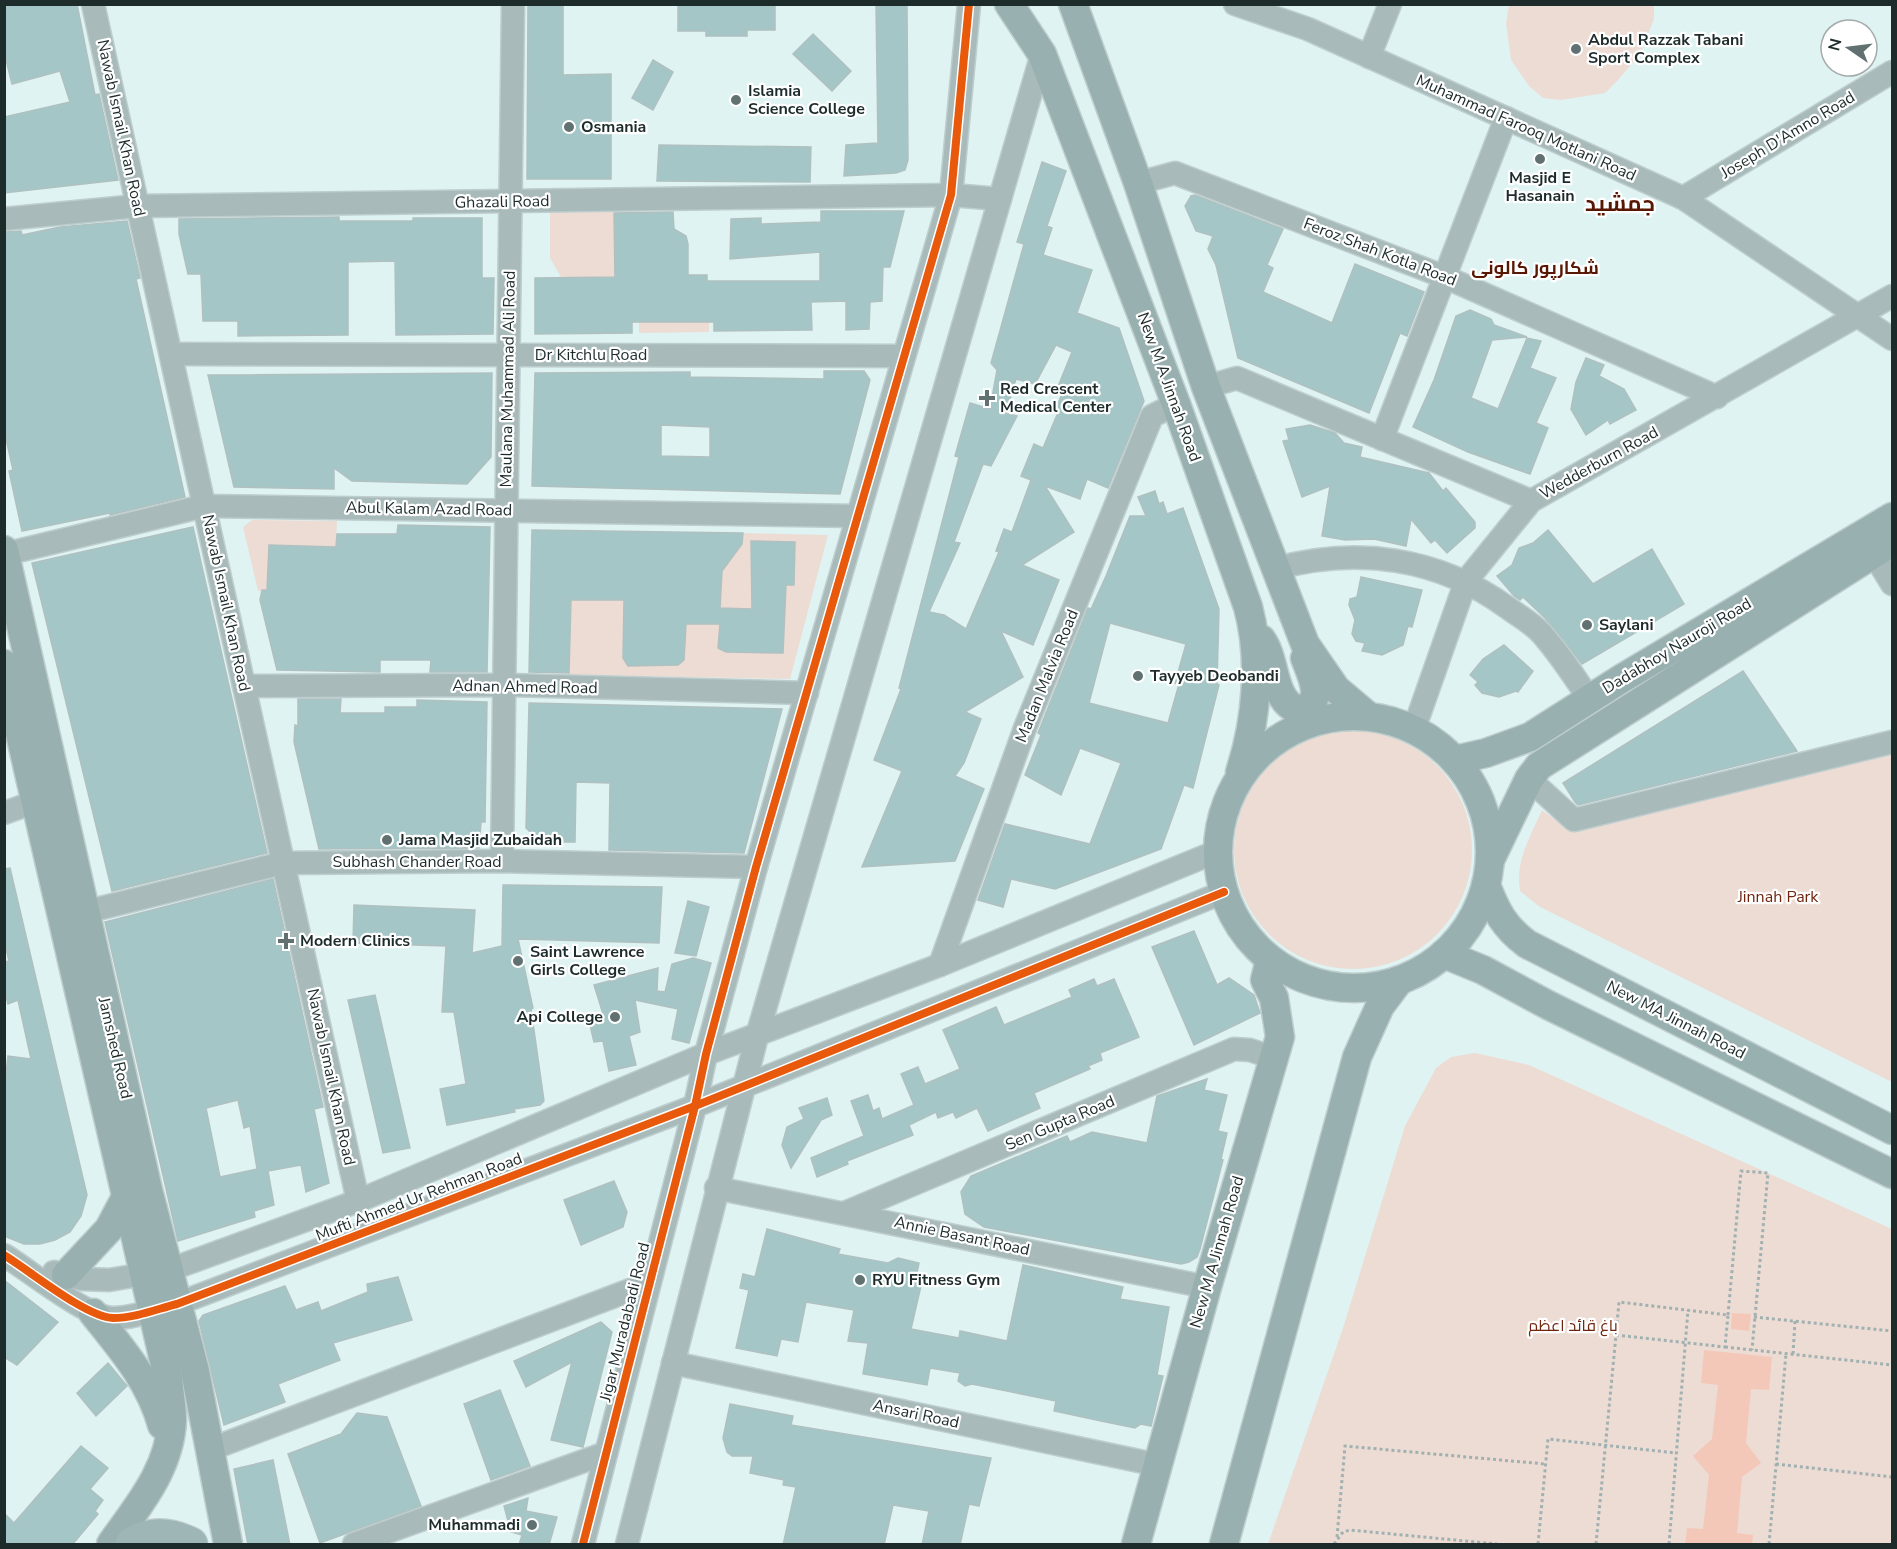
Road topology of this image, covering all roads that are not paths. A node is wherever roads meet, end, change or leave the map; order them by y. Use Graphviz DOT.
graph roads {
  1 [pos="93,4"];
  2 [pos="513,4"];
  3 [pos="969,4"];
  4 [pos="1009,4"];
  5 [pos="1073,4"];
  6 [pos="1235,4"];
  7 [pos="1390,4"];
  8 [pos="1042,54"];
  9 [pos="1369,57"];
  10 [pos="1893,72"];
  11 [pos="1506,118"];
  12 [pos="1138,183"];
  13 [pos="951,195"];
  14 [pos="1683,198"];
  15 [pos="1000,199"];
  16 [pos="510,202"];
  17 [pos="138,206"];
  18 [pos="4,219"];
  19 [pos="1445,277"];
  20 [pos="1893,296"];
  21 [pos="1859,316"];
  22 [pos="1893,339"];
  23 [pos="171,354"];
  24 [pos="508,354"];
  25 [pos="904,356"];
  26 [pos="1206,387"];
  27 [pos="1717,397"];
  28 [pos="1176,404"];
  29 [pos="1382,439"];
  30 [pos="1531,501"];
  31 [pos="204,506"];
  32 [pos="507,511"];
  33 [pos="858,516"];
  34 [pos="1893,517"];
  35 [pos="1883,547"];
  36 [pos="5,552"];
  37 [pos="1275,569"];
  38 [pos="1466,581"];
  39 [pos="1893,584"];
  40 [pos="1253,627"];
  41 [pos="1305,644"];
  42 [pos="4,664"];
  43 [pos="504,685"];
  44 [pos="244,686"];
  45 [pos="807,693"];
  46 [pos="1589,699"];
  47 [pos="1368,716"];
  48 [pos="1414,729"];
  49 [pos="1893,742"];
  50 [pos="1455,760"];
  51 [pos="1529,779"];
  52 [pos="1236,785"];
  53 [pos="47,797"];
  54 [pos="4,813"];
  55 [pos="1218,851"];
  56 [pos="502,861"];
  57 [pos="283,863"];
  58 [pos="756,867"];
  59 [pos="1488,871"];
  60 [pos="1224,892"];
  61 [pos="85,912"];
  62 [pos="1444,954"];
  63 [pos="1269,960"];
  64 [pos="940,965"];
  65 [pos="1398,982"];
  66 [pos="757,1036"];
  67 [pos="706,1054"];
  68 [pos="1274,1058"];
  69 [pos="743,1086"];
  70 [pos="695,1106"];
  71 [pos="1893,1130"];
  72 [pos="1893,1174"];
  73 [pos="716,1188"];
  74 [pos="126,1197"];
  75 [pos="358,1201"];
  76 [pos="847,1212"];
  77 [pos="10,1259"];
  78 [pos="156,1273"];
  79 [pos="66,1275"];
  80 [pos="649,1283"];
  81 [pos="1207,1287"];
  82 [pos="165,1307"];
  83 [pos="93,1313"];
  84 [pos="673,1363"];
  85 [pos="168,1447"];
  86 [pos="211,1449"];
  87 [pos="606,1453"];
  88 [pos="1158,1465"];
  89 [pos="591,1543"];
  90 [pos="111,1545"];
  91 [pos="132,1545"];
  92 [pos="191,1545"];
  93 [pos="228,1545"];
  94 [pos="354,1545"];
  95 [pos="627,1545"];
  96 [pos="1136,1545"];
  97 [pos="1224,1545"];
  1 -- 17 [label="street, Nawab Ismail Khan Road"];
  2 -- 16 [label="street, Maulana Muhammad Ali Road"];
  3 -- 13 [label="street, Jigar Muradabadi Road"];
  4 -- 8 [label="main road, New M A Jinnah Road"];
  5 -- 12 [label="main road, New M A Jinnah Road"];
  6 -- 9 [label="street, Muhammad Farooq Motlani Road"];
  7 -- 9 [label="street"];
  8 -- 15 [label="street"];
  8 -- 28 [label="main road, New M A Jinnah Road"];
  9 -- 11 [label="street, Muhammad Farooq Motlani Road"];
  10 -- 14 [label="street, Joseph D'Amno Road"];
  11 -- 14 [label="street, Muhammad Farooq Motlani Road"];
  11 -- 19 [label="street"];
  12 -- 19 [label="street, Feroz Shah Kotla Road"];
  12 -- 26 [label="main road, New M A Jinnah Road"];
  13 -- 15 [label="street, Ghazali Road"];
  13 -- 16 [label="street, Ghazali Road"];
  13 -- 25 [label="street, Jigar Muradabadi Road"];
  14 -- 21 [label="street, Muhammad Farooq Motlani Road"];
  15 -- 66 [label="street"];
  16 -- 17 [label="street, Ghazali Road"];
  16 -- 24 [label="street, Maulana Muhammad Ali Road"];
  17 -- 18 [label="street, Ghazali Road"];
  17 -- 23 [label="street, Nawab Ismail Khan Road"];
  19 -- 27 [label="street, Feroz Shah Kotla Road"];
  19 -- 29 [label="street"];
  20 -- 21 [label="street, Wedderburn Road"];
  21 -- 22 [label="street, Muhammad Farooq Motlani Road"];
  21 -- 27 [label="street, Wedderburn Road"];
  23 -- 24 [label="street, Dr Kitchlu Road"];
  23 -- 31 [label="street, Nawab Ismail Khan Road"];
  24 -- 25 [label="street, Dr Kitchlu Road"];
  24 -- 32 [label="street, Maulana Muhammad Ali Road"];
  25 -- 33 [label="street, Jigar Muradabadi Road"];
  26 -- 29 [label="street"];
  26 -- 37 [label="main road, New M A Jinnah Road"];
  27 -- 30 [label="street, Wedderburn Road"];
  28 -- 40 [label="main road, New M A Jinnah Road"];
  28 -- 64 [label="street, Madan Malvia Road"];
  29 -- 30 [label="street"];
  30 -- 38 [label="street, Wedderburn Road"];
  31 -- 32 [label="street, Abul Kalam Azad Road"];
  31 -- 36 [label="street, Abul Kalam Azad Road"];
  31 -- 44 [label="street, Nawab Ismail Khan Road"];
  32 -- 33 [label="street, Abul Kalam Azad Road"];
  32 -- 43 [label="street, Maulana Muhammad Ali Road"];
  33 -- 45 [label="street, Jigar Muradabadi Road"];
  34 -- 46 [label="main road, Dadabhoy Nauroji Road"];
  35 -- 39 [label="street"];
  35 -- 51 [label="main road"];
  36 -- 53 [label="main road, Jamshed Road"];
  37 -- 38 [label="street"];
  37 -- 41 [label="main road, New M A Jinnah Road"];
  38 -- 46 [label="street"];
  38 -- 48 [label="street, Wedderburn Road"];
  40 -- 41 [label="main road"];
  40 -- 52 [label="main road, New M A Jinnah Road"];
  41 -- 47 [label="main road, New M A Jinnah Road"];
  42 -- 53 [label="main road, Jamshed Road"];
  43 -- 44 [label="street, Adnan Ahmed Road"];
  43 -- 45 [label="street, Adnan Ahmed Road"];
  43 -- 56 [label="street, Maulana Muhammad Ali Road"];
  44 -- 57 [label="street, Nawab Ismail Khan Road"];
  45 -- 58 [label="street, Jigar Muradabadi Road"];
  46 -- 50 [label="main road, Dadabhoy Nauroji Road"];
  47 -- 48 [label="main road"];
  47 -- 52 [label="main road"];
  48 -- 50 [label="main road"];
  49 -- 51 [label="street"];
  50 -- 59 [label="main road"];
  51 -- 59 [label="main road"];
  52 -- 55 [label="main road"];
  53 -- 54 [label="street"];
  53 -- 61 [label="main road, Jamshed Road"];
  53 -- 74 [label="main road, Jamshed Road"];
  55 -- 60 [label="main road"];
  55 -- 64 [label="street, Mufti Ahmed Ur Rehman Road"];
  56 -- 57 [label="street, Subhash Chander Road"];
  56 -- 58 [label="street, Subhash Chander Road"];
  57 -- 61 [label="street, Subhash Chander Road"];
  57 -- 75 [label="street, Nawab Ismail Khan Road"];
  58 -- 67 [label="street, Jigar Muradabadi Road"];
  59 -- 62 [label="main road"];
  59 -- 71 [label="main road, New MA Jinnah Road"];
  60 -- 63 [label="main road"];
  60 -- 69 [label="street, Mufti Ahmed Ur Rehman Road"];
  61 -- 78 [label="main road, Jamshed Road"];
  62 -- 65 [label="main road"];
  62 -- 72 [label="main road"];
  63 -- 65 [label="main road"];
  63 -- 68 [label="main road, New M A Jinnah Road"];
  64 -- 66 [label="street, Mufti Ahmed Ur Rehman Road"];
  65 -- 97 [label="main road"];
  66 -- 67 [label="street, Mufti Ahmed Ur Rehman Road"];
  66 -- 69 [label="street"];
  67 -- 70 [label="street, Jigar Muradabadi Road"];
  67 -- 75 [label="street, Mufti Ahmed Ur Rehman Road"];
  68 -- 76 [label="street, Sen Gupta Road"];
  68 -- 81 [label="main road, New M A Jinnah Road"];
  69 -- 70 [label="street, Mufti Ahmed Ur Rehman Road"];
  69 -- 73 [label="street"];
  70 -- 80 [label="street, Jigar Muradabadi Road"];
  70 -- 82 [label="street, Mufti Ahmed Ur Rehman Road"];
  73 -- 76 [label="street, Annie Basant Road"];
  73 -- 84 [label="street"];
  74 -- 78 [label="main road, Jamshed Road"];
  74 -- 79 [label="main road"];
  75 -- 78 [label="street, Mufti Ahmed Ur Rehman Road"];
  76 -- 81 [label="street, Annie Basant Road"];
  77 -- 79 [label="street, Mufti Ahmed Ur Rehman Road"];
  77 -- 83 [label="street"];
  78 -- 79 [label="street, Mufti Ahmed Ur Rehman Road"];
  78 -- 82 [label="main road, Jamshed Road"];
  80 -- 86 [label="street"];
  80 -- 87 [label="street, Jigar Muradabadi Road"];
  81 -- 88 [label="main road, New M A Jinnah Road"];
  82 -- 83 [label="street, Mufti Ahmed Ur Rehman Road"];
  82 -- 85 [label="main road, Jamshed Road"];
  82 -- 86 [label="main road, Jamshed Road"];
  83 -- 85 [label="main road"];
  84 -- 88 [label="street, Ansari Road"];
  84 -- 95 [label="street"];
  85 -- 90 [label="main road, Jamshed Road"];
  86 -- 93 [label="main road, Jamshed Road"];
  87 -- 89 [label="street, Jigar Muradabadi Road"];
  87 -- 94 [label="street"];
  88 -- 96 [label="main road, New M A Jinnah Road"];
  91 -- 92 [label="highway"];
}
